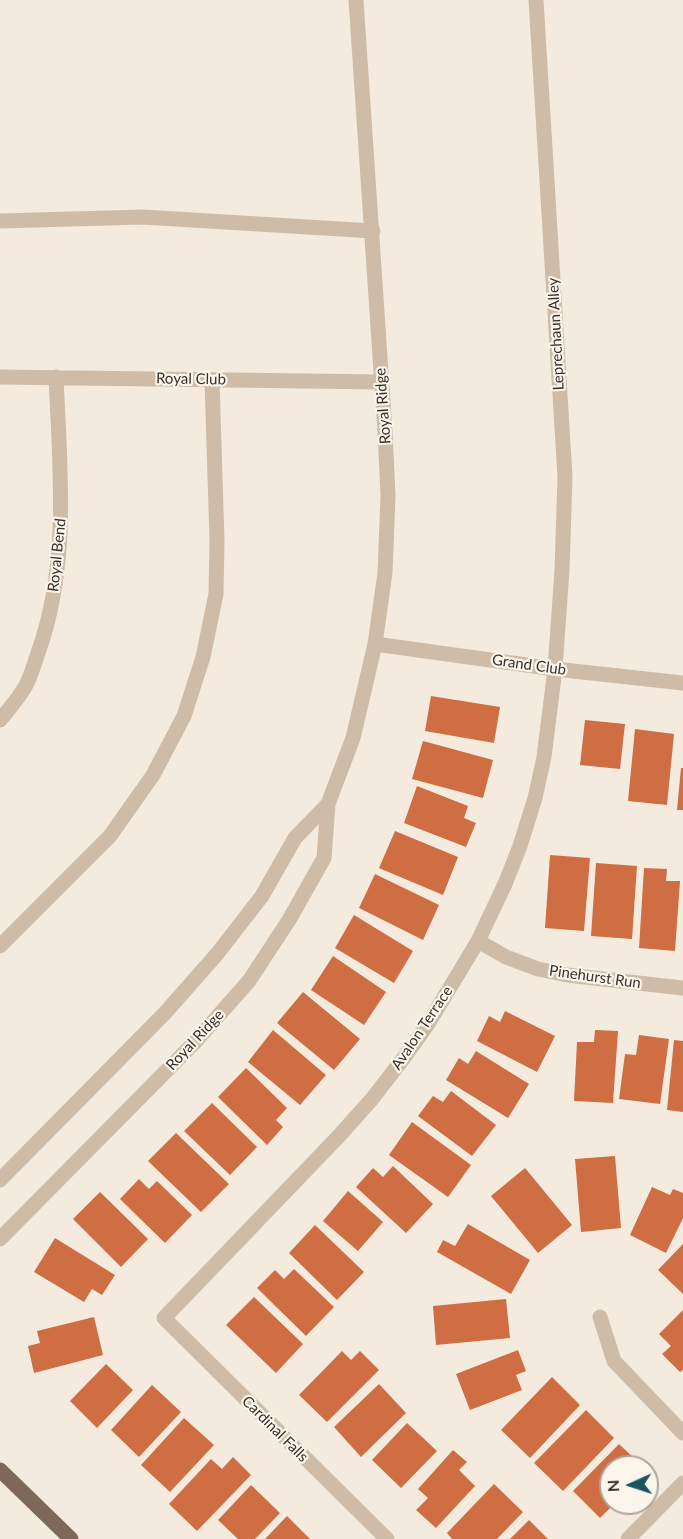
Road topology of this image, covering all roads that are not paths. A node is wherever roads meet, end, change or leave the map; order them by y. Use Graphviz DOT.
graph roads {
  1 [pos="356,0"];
  2 [pos="536,0"];
  3 [pos="0,221"];
  4 [pos="373,231"];
  5 [pos="0,377"];
  6 [pos="56,377"];
  7 [pos="212,380"];
  8 [pos="382,382"];
  9 [pos="375,644"];
  10 [pos="555,669"];
  11 [pos="683,683"];
  12 [pos="0,720"];
  13 [pos="328,804"];
  14 [pos="478,941"];
  15 [pos="0,946"];
  16 [pos="683,988"];
  17 [pos="0,1180"];
  18 [pos="0,1239"];
  19 [pos="600,1317"];
  20 [pos="164,1318"];
  21 [pos="683,1433"];
  22 [pos="0,1470"];
  23 [pos="683,1483"];
  24 [pos="71,1539"];
  25 [pos="387,1539"];
  26 [pos="628,1539"];
  1 -- 4 [label="street, Royal Ridge"];
  2 -- 10 [label="street, Leprechaun Alley"];
  3 -- 4 [label="street"];
  4 -- 8 [label="street, Royal Ridge"];
  5 -- 6 [label="street, Royal Club"];
  6 -- 7 [label="street, Royal Club"];
  6 -- 12 [label="street, Royal Bend"];
  7 -- 8 [label="street, Royal Club"];
  7 -- 15 [label="street"];
  8 -- 9 [label="street, Royal Ridge"];
  9 -- 10 [label="street, Grand Club"];
  9 -- 13 [label="street, Royal Ridge"];
  10 -- 11 [label="street, Grand Club"];
  10 -- 14 [label="street, Avalon Terrace"];
  13 -- 17 [label="street, Royal Ridge"];
  13 -- 18 [label="street, Royal Ridge"];
  14 -- 16 [label="street, Pinehurst Run"];
  14 -- 20 [label="street, Avalon Terrace"];
  19 -- 21 [label="street"];
  20 -- 25 [label="street, Cardinal Falls"];
  22 -- 24 [label="main road"];
  23 -- 26 [label="street"];
}
